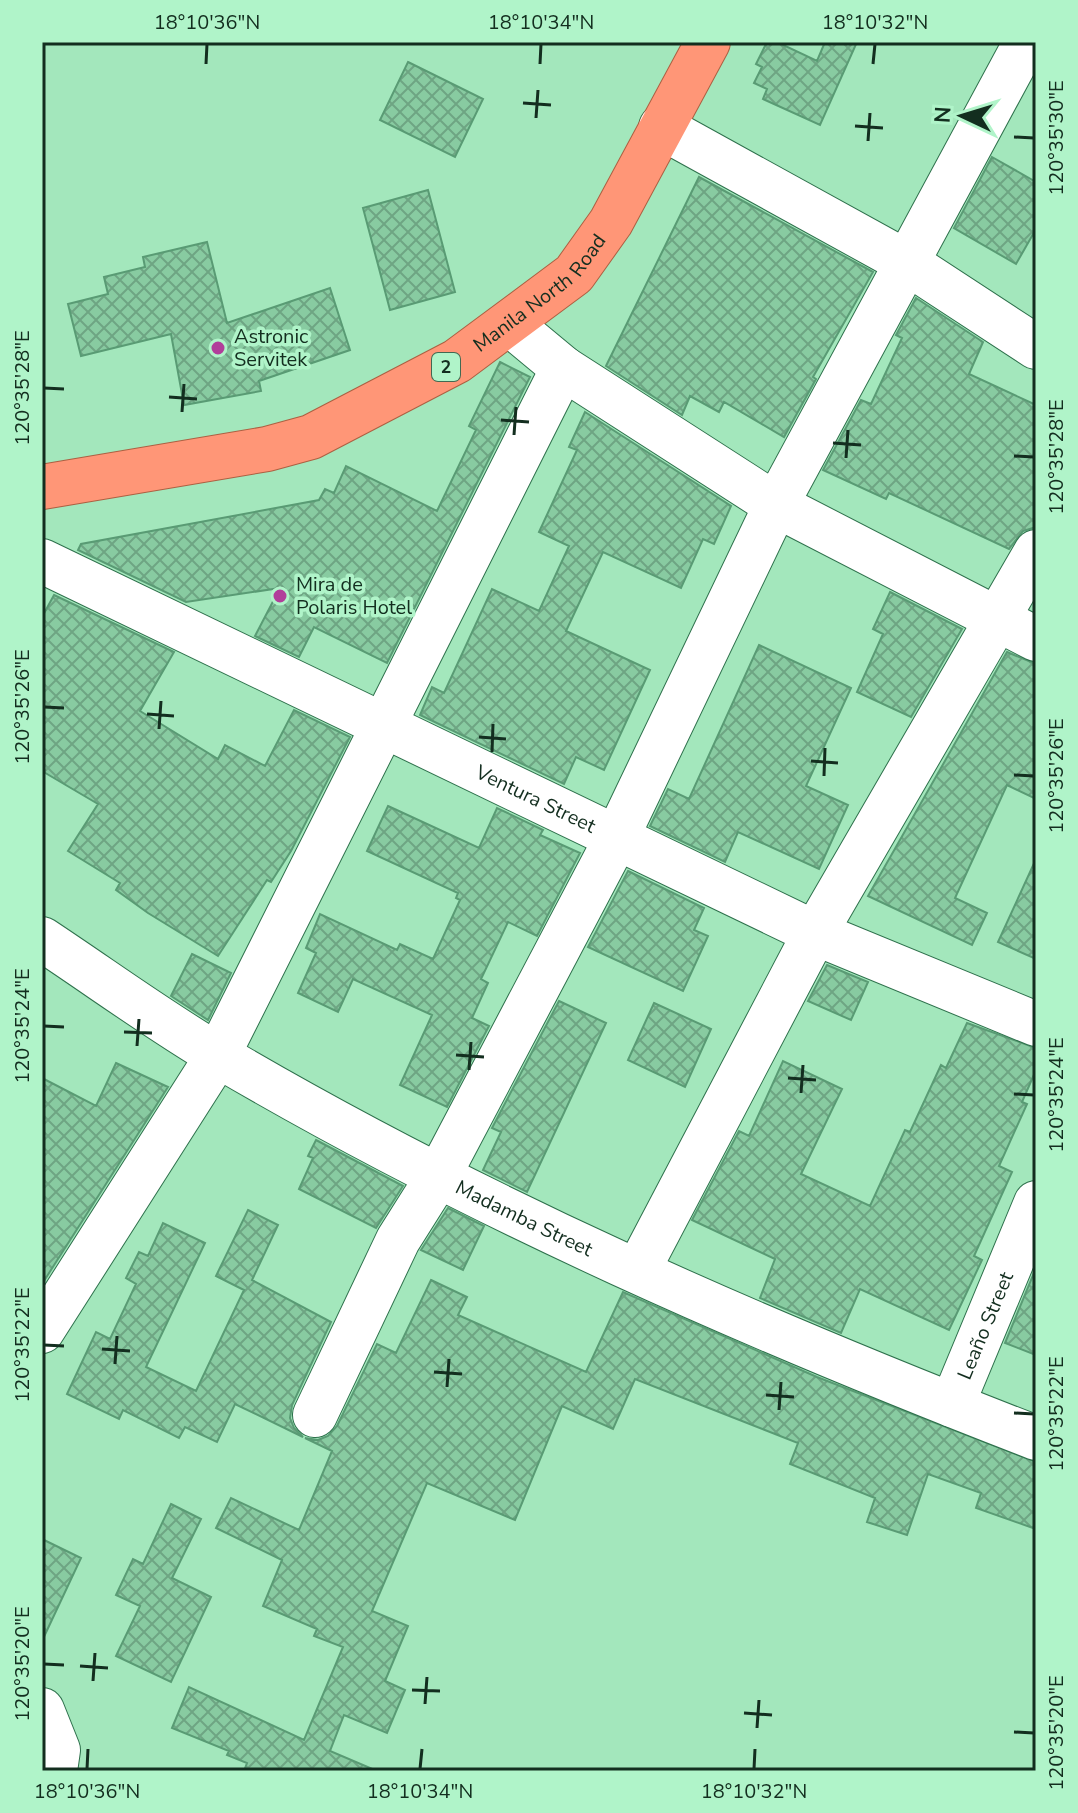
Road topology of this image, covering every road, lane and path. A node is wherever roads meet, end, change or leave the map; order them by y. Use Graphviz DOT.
graph roads {
  1 [pos="708,42"];
  2 [pos="1024,69"];
  3 [pos="661,127"];
  4 [pos="906,262"];
  5 [pos="510,324"];
  6 [pos="1036,347"];
  7 [pos="563,368"];
  8 [pos="42,487"];
  9 [pos="776,505"];
  10 [pos="1036,552"];
  11 [pos="42,561"];
  12 [pos="995,618"];
  13 [pos="1036,639"];
  14 [pos="384,726"];
  15 [pos="616,839"];
  16 [pos="815,933"];
  17 [pos="42,939"];
  18 [pos="1036,1024"];
  19 [pos="218,1055"];
  20 [pos="439,1175"];
  21 [pos="1036,1203"];
  22 [pos="638,1270"];
  23 [pos="42,1331"];
  24 [pos="952,1405"];
  25 [pos="315,1415"];
  26 [pos="1036,1438"];
  27 [pos="42,1710"];
  28 [pos="55,1771"];
  1 -- 3 [label="highway, Manila North Road / 2"];
  2 -- 4 [label="street"];
  3 -- 4 [label="street"];
  3 -- 5 [label="highway, Manila North Road / 2"];
  4 -- 6 [label="street"];
  4 -- 9 [label="street"];
  5 -- 7 [label="street"];
  5 -- 8 [label="highway, Manila North Road / 2"];
  7 -- 9 [label="street"];
  7 -- 14 [label="street"];
  9 -- 12 [label="street"];
  9 -- 15 [label="street"];
  10 -- 12 [label="street"];
  11 -- 14 [label="street, Ventura Street"];
  12 -- 13 [label="street"];
  12 -- 16 [label="street"];
  14 -- 15 [label="street, Ventura Street"];
  14 -- 19 [label="street"];
  15 -- 16 [label="street, Ventura Street"];
  15 -- 20 [label="street"];
  16 -- 18 [label="street, Ventura Street"];
  16 -- 22 [label="street"];
  17 -- 19 [label="street, Madamba Street"];
  19 -- 20 [label="street, Madamba Street"];
  19 -- 23 [label="street"];
  20 -- 22 [label="street, Madamba Street"];
  20 -- 25 [label="street"];
  21 -- 24 [label="street, Leaño Street"];
  22 -- 24 [label="street, Madamba Street"];
  24 -- 26 [label="street, Madamba Street"];
  27 -- 28 [label="street"];
}
